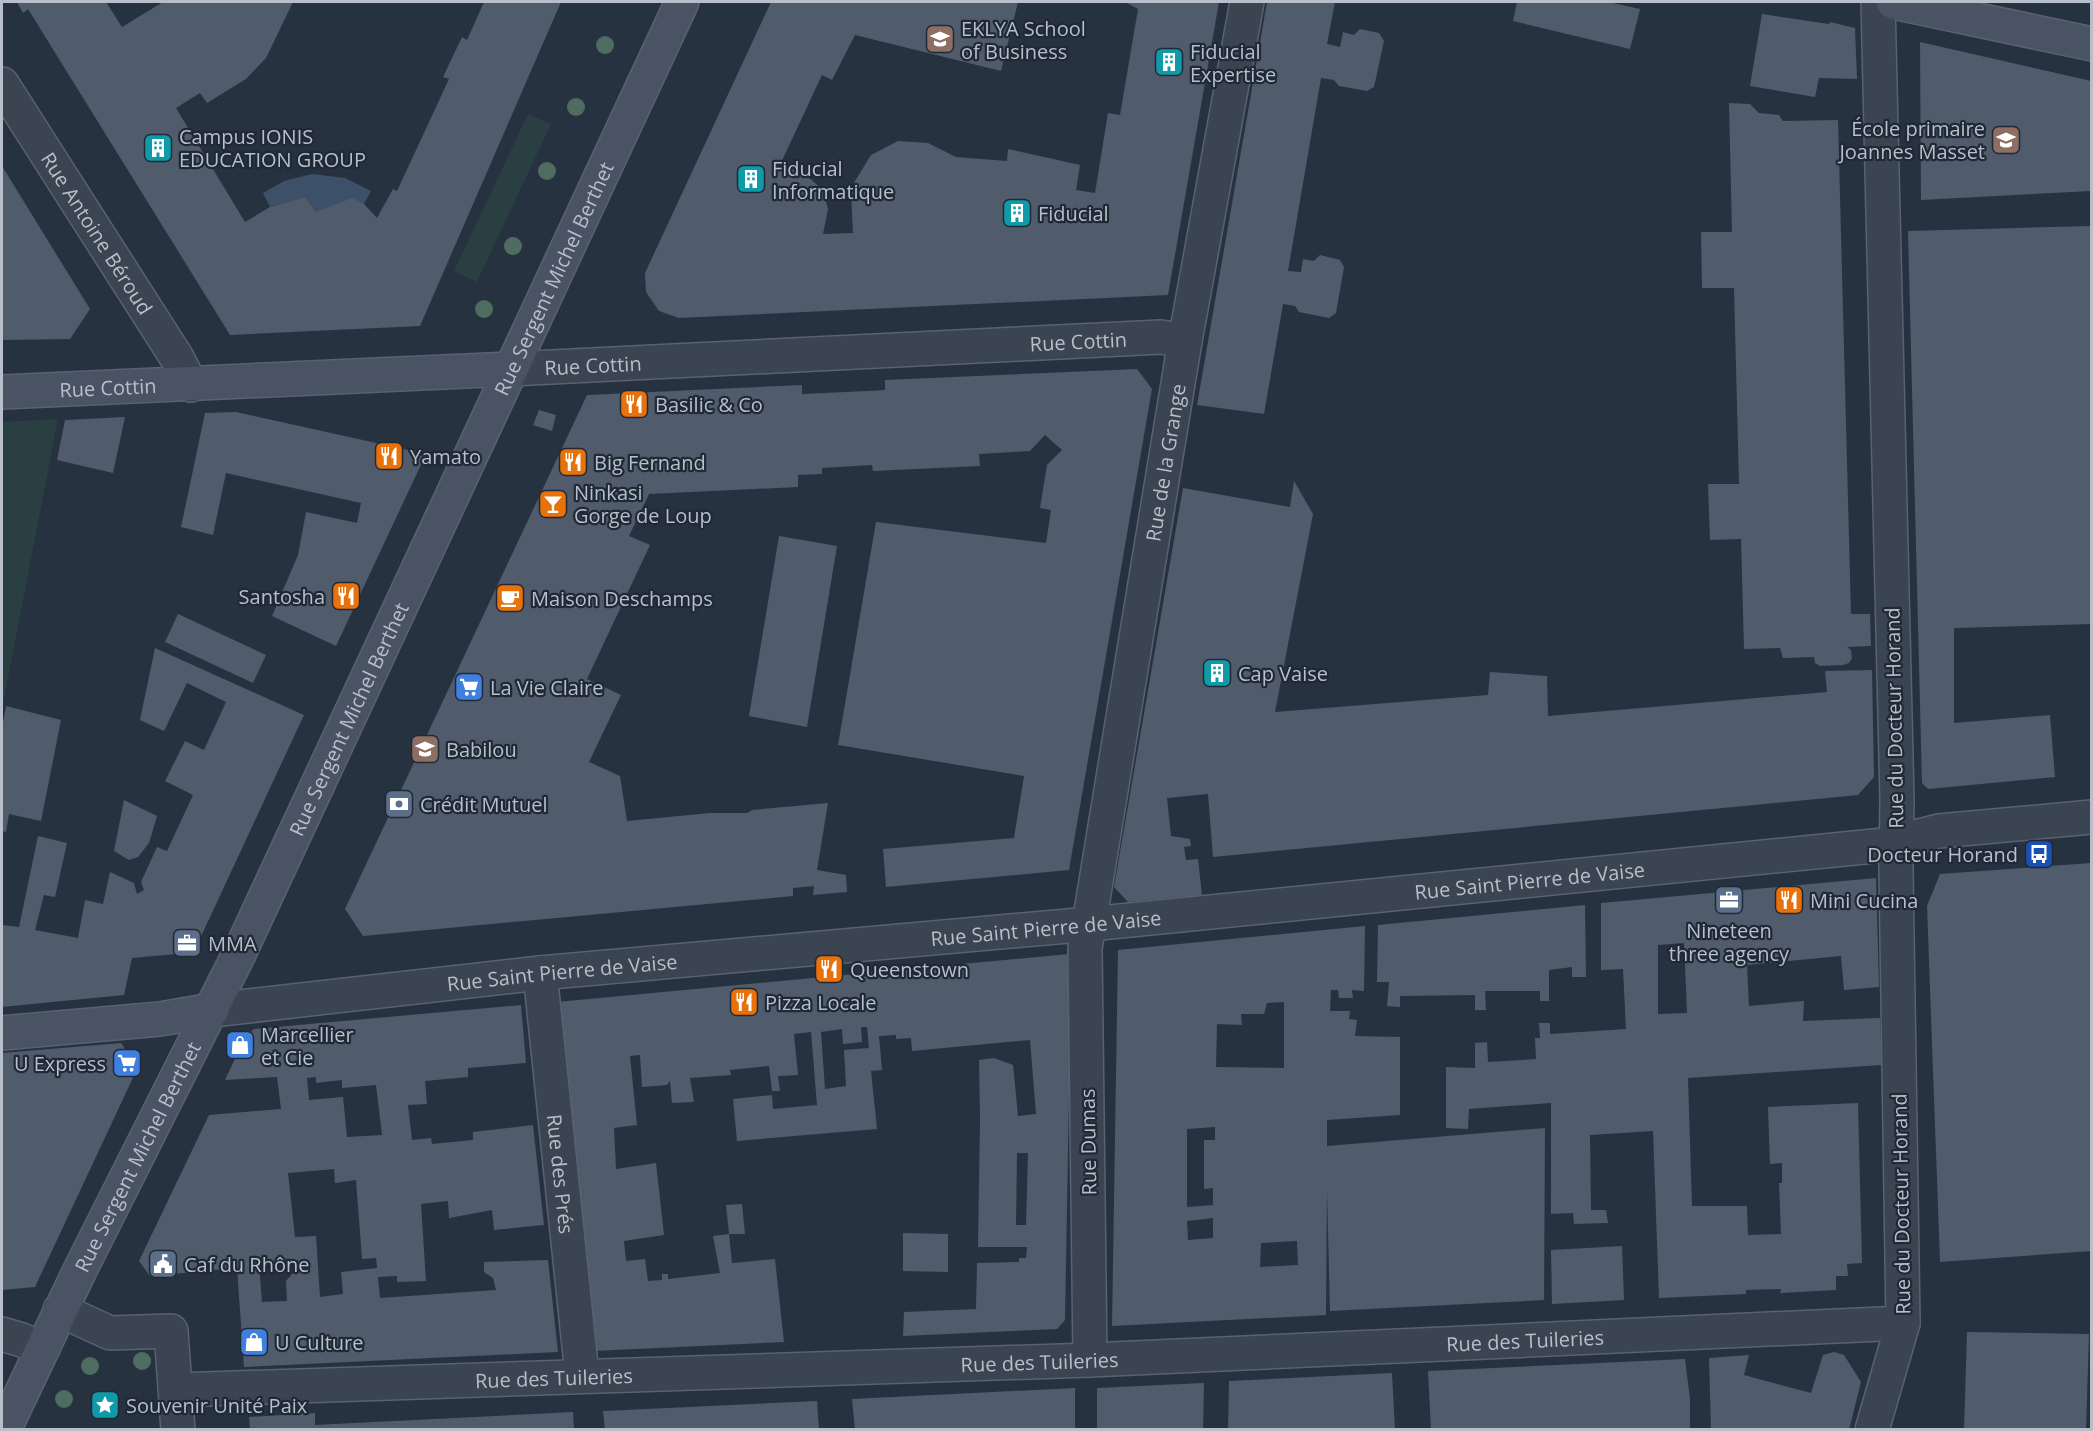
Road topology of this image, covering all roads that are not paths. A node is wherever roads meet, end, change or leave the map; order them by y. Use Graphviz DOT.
graph roads {
  1 [pos="682,2"];
  2 [pos="1247,2"];
  3 [pos="1878,2"];
  4 [pos="1893,2"];
  5 [pos="2091,44"];
  6 [pos="2,84"];
  7 [pos="1185,342"];
  8 [pos="511,369"];
  9 [pos="191,385"];
  10 [pos="2,392"];
  11 [pos="2091,817"];
  12 [pos="1896,841"];
  13 [pos="1090,924"];
  14 [pos="540,974"];
  15 [pos="212,1011"];
  16 [pos="2,1033"];
  17 [pos="60,1310"];
  18 [pos="1903,1323"];
  19 [pos="2,1334"];
  20 [pos="42,1350"];
  21 [pos="1090,1360"];
  22 [pos="582,1376"];
  23 [pos="176,1390"];
  24 [pos="4,1430"];
  25 [pos="178,1430"];
  26 [pos="1872,1430"];
  1 -- 8 [label="main road, Rue Sergent Michel Berthet"];
  2 -- 7 [label="street, Rue de la Grange"];
  3 -- 12 [label="street, Rue du Docteur Horand"];
  4 -- 5 [label="main road"];
  6 -- 9 [label="street, Rue Antoine Béroud"];
  7 -- 8 [label="street, Rue Cottin"];
  7 -- 13 [label="street, Rue de la Grange"];
  8 -- 9 [label="main road, Rue Cottin"];
  8 -- 15 [label="main road, Rue Sergent Michel Berthet"];
  9 -- 10 [label="main road, Rue Cottin"];
  11 -- 12 [label="street, Rue Saint Pierre de Vaise"];
  12 -- 13 [label="street, Rue Saint Pierre de Vaise"];
  12 -- 18 [label="street, Rue du Docteur Horand"];
  13 -- 14 [label="street, Rue Saint Pierre de Vaise"];
  13 -- 21 [label="street, Rue Dumas"];
  14 -- 15 [label="street, Rue Saint Pierre de Vaise"];
  14 -- 22 [label="street, Rue des Prés"];
  15 -- 16 [label="main road, Rue Saint Pierre de Vaise"];
  15 -- 17 [label="main road, Rue Sergent Michel Berthet"];
  17 -- 20 [label="main road, Rue Sergent Michel Berthet"];
  17 -- 23 [label="street"];
  18 -- 21 [label="street, Rue des Tuileries"];
  18 -- 26 [label="street, Rue du Docteur Horand"];
  19 -- 20 [label="street"];
  20 -- 24 [label="main road, Rue Sergent Michel Berthet"];
  21 -- 22 [label="street, Rue des Tuileries"];
  22 -- 23 [label="street, Rue des Tuileries"];
  23 -- 25 [label="street"];
}
